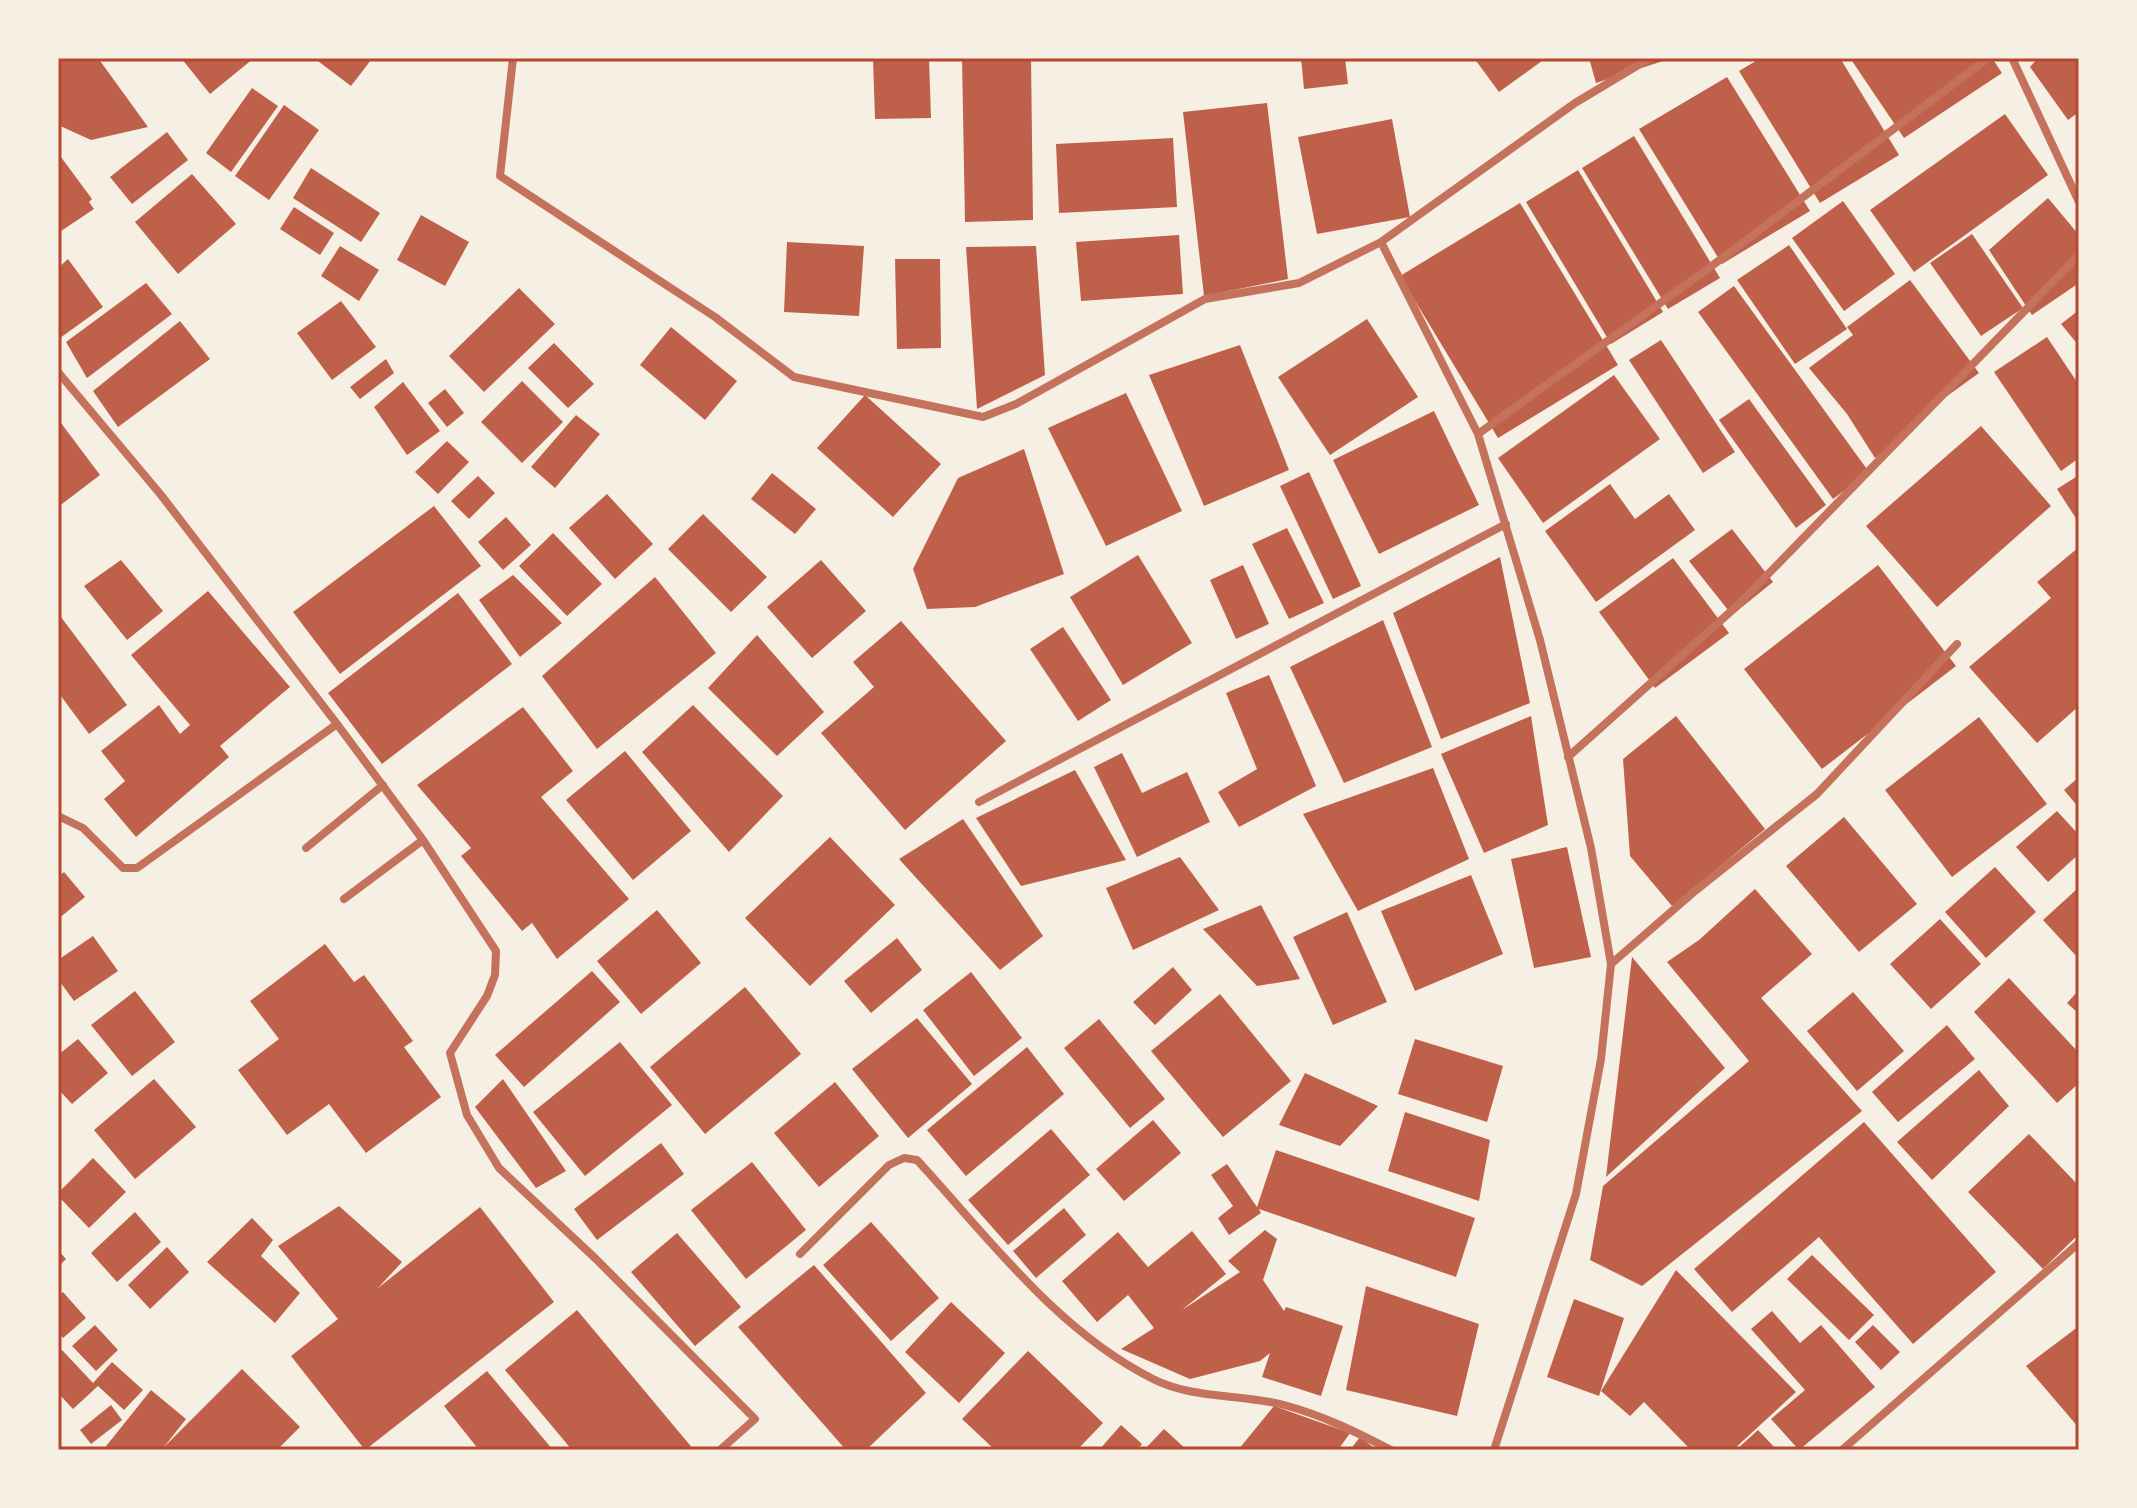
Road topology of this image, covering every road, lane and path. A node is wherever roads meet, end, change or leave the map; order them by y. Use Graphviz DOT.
graph roads {
  1 [pos="513,58"];
  2 [pos="1650,58"];
  3 [pos="1988,58"];
  4 [pos="2012,58"];
  5 [pos="2079,202"];
  6 [pos="1381,242"];
  7 [pos="2079,255"];
  8 [pos="58,372"];
  9 [pos="1478,434"];
  10 [pos="1506,524"];
  11 [pos="1957,644"];
  12 [pos="337,724"];
  13 [pos="1568,757"];
  14 [pos="383,785"];
  15 [pos="979,802"];
  16 [pos="58,816"];
  17 [pos="423,840"];
  18 [pos="306,848"];
  19 [pos="344,899"];
  20 [pos="1611,964"];
  21 [pos="2079,1243"];
  22 [pos="800,1254"];
  23 [pos="720,1450"];
  24 [pos="1391,1450"];
  25 [pos="1494,1450"];
  26 [pos="1842,1450"];
  1 -- 6 [label="street"];
  2 -- 6 [label="street"];
  3 -- 9 [label="street"];
  4 -- 5 [label="street"];
  6 -- 9 [label="street"];
  7 -- 13 [label="street"];
  8 -- 12 [label="street"];
  9 -- 10 [label="street"];
  10 -- 13 [label="street"];
  10 -- 15 [label="street"];
  11 -- 20 [label="street"];
  12 -- 14 [label="street"];
  12 -- 16 [label="street"];
  13 -- 20 [label="street"];
  14 -- 17 [label="street"];
  14 -- 18 [label="street"];
  17 -- 19 [label="street"];
  17 -- 23 [label="street"];
  20 -- 25 [label="street"];
  21 -- 26 [label="street"];
  22 -- 24 [label="street"];
}
